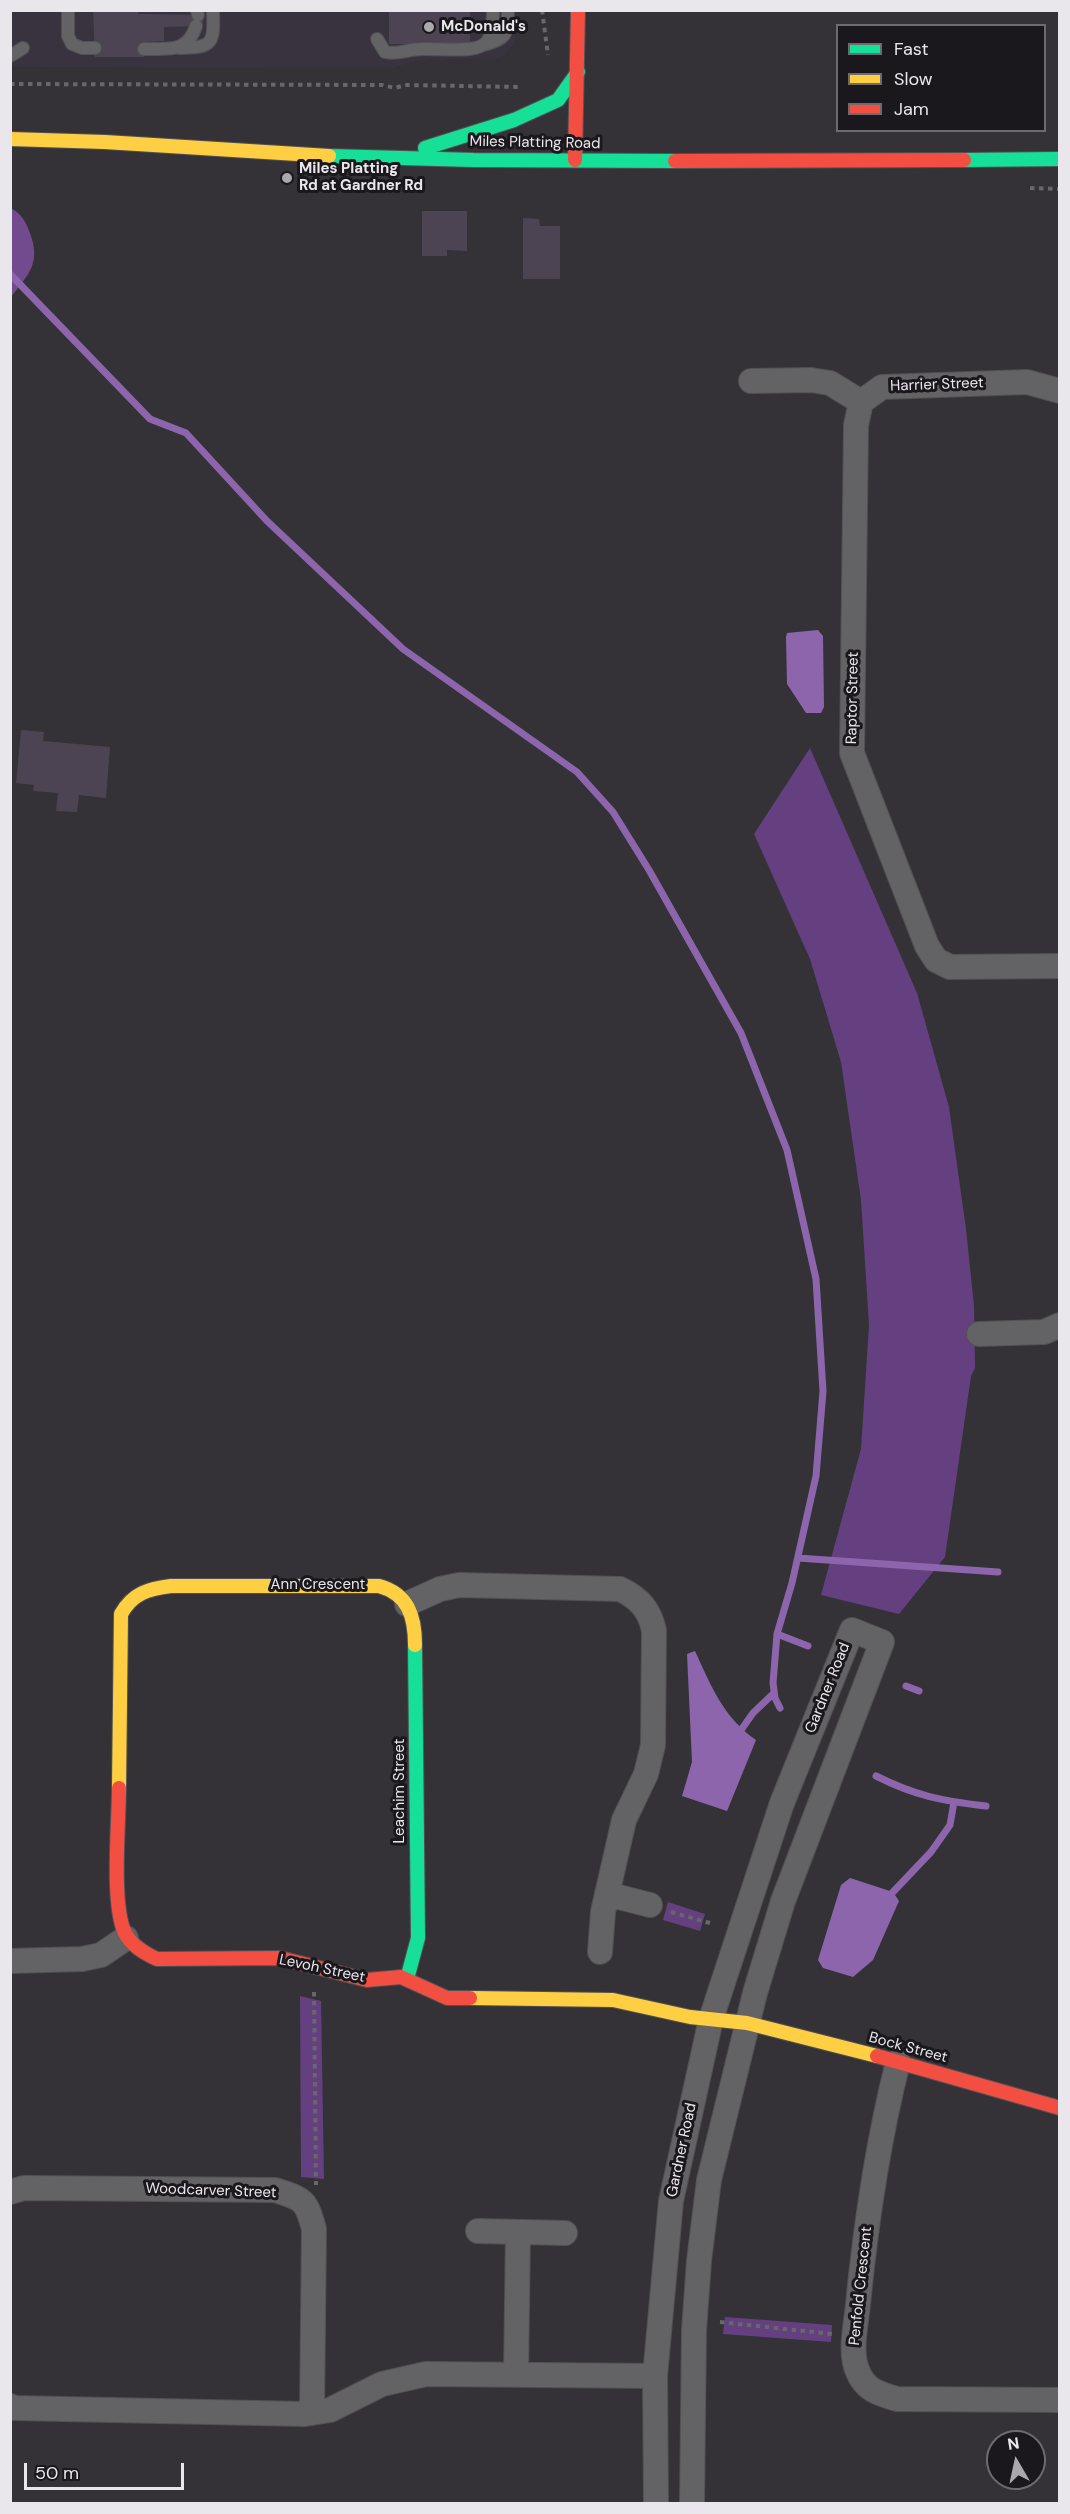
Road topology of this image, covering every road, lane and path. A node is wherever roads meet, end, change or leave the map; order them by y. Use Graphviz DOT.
graph roads {
  1 [pos="68,10"];
  2 [pos="213,10"];
  3 [pos="493,10"];
  4 [pos="508,10"];
  5 [pos="542,10"];
  6 [pos="578,10"];
  7 [pos="197,17"];
  8 [pos="377,39"];
  9 [pos="483,45"];
  10 [pos="23,48"];
  11 [pos="95,48"];
  12 [pos="179,48"];
  13 [pos="144,49"];
  14 [pos="10,56"];
  15 [pos="549,62"];
  16 [pos="578,72"];
  17 [pos="10,84"];
  18 [pos="531,87"];
  19 [pos="10,139"];
  20 [pos="388,158"];
  21 [pos="1059,159"];
  22 [pos="575,160"];
  23 [pos="751,381"];
  24 [pos="1059,391"];
  25 [pos="861,402"];
  26 [pos="1059,966"];
  27 [pos="1059,1325"];
  28 [pos="979,1334"];
  29 [pos="406,1604"];
  30 [pos="607,1894"];
  31 [pos="650,1905"];
  32 [pos="710,1923"];
  33 [pos="126,1938"];
  34 [pos="600,1952"];
  35 [pos="10,1961"];
  36 [pos="407,1979"];
  37 [pos="314,1988"];
  38 [pos="711,2019"];
  39 [pos="747,2022"];
  40 [pos="898,2062"];
  41 [pos="1059,2108"];
  42 [pos="318,2189"];
  43 [pos="10,2192"];
  44 [pos="478,2231"];
  45 [pos="518,2232"];
  46 [pos="565,2233"];
  47 [pos="720,2322"];
  48 [pos="854,2345"];
  49 [pos="516,2375"];
  50 [pos="655,2376"];
  51 [pos="1059,2400"];
  52 [pos="10,2406"];
  53 [pos="312,2413"];
  54 [pos="656,2504"];
  55 [pos="692,2504"];
  1 -- 11 [label="lane"];
  2 -- 12 [label="lane"];
  3 -- 9 [label="lane"];
  4 -- 9 [label="lane"];
  5 -- 15 [label="path"];
  6 -- 16 [label="street"];
  7 -- 12 [label="lane"];
  8 -- 9 [label="lane"];
  10 -- 14 [label="lane"];
  12 -- 13 [label="lane"];
  16 -- 20 [label="street"];
  16 -- 22 [label="street"];
  17 -- 18 [label="path"];
  19 -- 20 [label="street, Miles Platting Road"];
  20 -- 22 [label="street, Miles Platting Road"];
  21 -- 22 [label="street, Miles Platting Road"];
  23 -- 25 [label="street"];
  24 -- 25 [label="street, Harrier Street"];
  25 -- 26 [label="street, Raptor Street"];
  27 -- 28 [label="street"];
  29 -- 30 [label="street"];
  29 -- 33 [label="street, Ann Crescent"];
  29 -- 36 [label="street, Leachim Street"];
  30 -- 31 [label="street"];
  30 -- 34 [label="street"];
  31 -- 32 [label="path"];
  33 -- 35 [label="street"];
  33 -- 36 [label="street, Levoh Street"];
  36 -- 38 [label="street, Levoh Street"];
  37 -- 42 [label="path"];
  38 -- 39 [label="street, Levoh Street"];
  38 -- 39 [label="street, Gardner Road"];
  38 -- 50 [label="street, Gardner Road"];
  39 -- 40 [label="street, Bock Street"];
  39 -- 55 [label="street, Gardner Road"];
  40 -- 41 [label="street, Bock Street"];
  40 -- 48 [label="street, Penfold Crescent"];
  43 -- 53 [label="street, Woodcarver Street"];
  44 -- 45 [label="street"];
  45 -- 46 [label="street"];
  45 -- 49 [label="street"];
  47 -- 48 [label="path"];
  48 -- 51 [label="street, Penfold Crescent"];
  49 -- 50 [label="street"];
  49 -- 53 [label="street"];
  50 -- 54 [label="street, Gardner Road"];
  52 -- 53 [label="street"];
}
